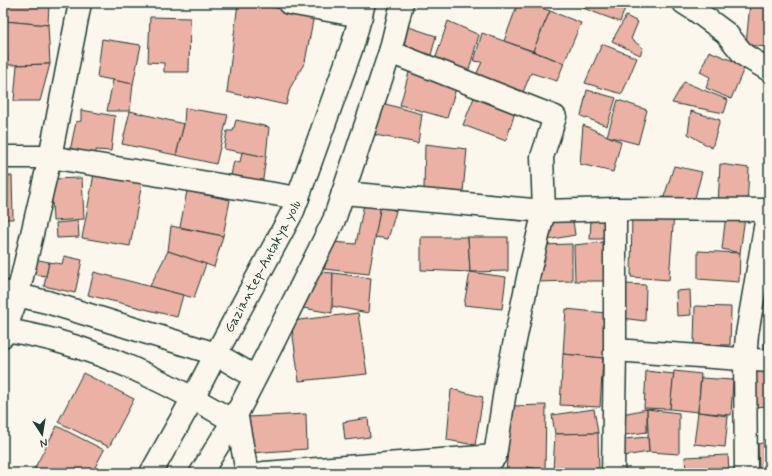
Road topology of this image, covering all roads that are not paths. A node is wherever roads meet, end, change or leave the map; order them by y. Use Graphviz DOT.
graph roads {
  1 [pos="80,3"];
  2 [pos="289,3"];
  3 [pos="402,3"];
  4 [pos="684,3"];
  5 [pos="362,10"];
  6 [pos="390,52"];
  7 [pos="769,70"];
  8 [pos="3,157"];
  9 [pos="50,157"];
  10 [pos="343,193"];
  11 [pos="298,198"];
  12 [pos="615,209"];
  13 [pos="769,210"];
  14 [pos="544,211"];
  15 [pos="10,293"];
  16 [pos="4,331"];
  17 [pos="615,350"];
  18 [pos="216,354"];
  19 [pos="745,360"];
  20 [pos="769,361"];
  21 [pos="255,377"];
  22 [pos="193,398"];
  23 [pos="235,416"];
  24 [pos="492,464"];
  25 [pos="151,473"];
  26 [pos="201,473"];
  27 [pos="247,473"];
  28 [pos="264,473"];
  29 [pos="613,473"];
  30 [pos="746,473"];
  1 -- 9 [label="street"];
  2 -- 5 [label="street"];
  3 -- 6 [label="street"];
  4 -- 7 [label="street"];
  5 -- 11 [label="street, Gaziantep-Antakya yolu"];
  6 -- 10 [label="street"];
  6 -- 14 [label="street"];
  8 -- 9 [label="street"];
  9 -- 11 [label="street"];
  9 -- 15 [label="street"];
  10 -- 14 [label="street"];
  10 -- 21 [label="street"];
  11 -- 18 [label="street, Gaziantep-Antakya yolu"];
  12 -- 13 [label="street"];
  12 -- 14 [label="street"];
  12 -- 17 [label="street"];
  13 -- 19 [label="street"];
  14 -- 24 [label="street"];
  15 -- 16 [label="street"];
  15 -- 18 [label="street"];
  16 -- 22 [label="street"];
  17 -- 19 [label="street"];
  17 -- 29 [label="street"];
  18 -- 21 [label="street"];
  18 -- 22 [label="street, Gaziantep-Antakya yolu"];
  19 -- 20 [label="street"];
  19 -- 30 [label="street"];
  21 -- 23 [label="street"];
  22 -- 23 [label="street"];
  22 -- 25 [label="street, Gaziantep-Antakya yolu"];
  23 -- 26 [label="street"];
  23 -- 27 [label="street"];
  24 -- 28 [label="street"];
}
